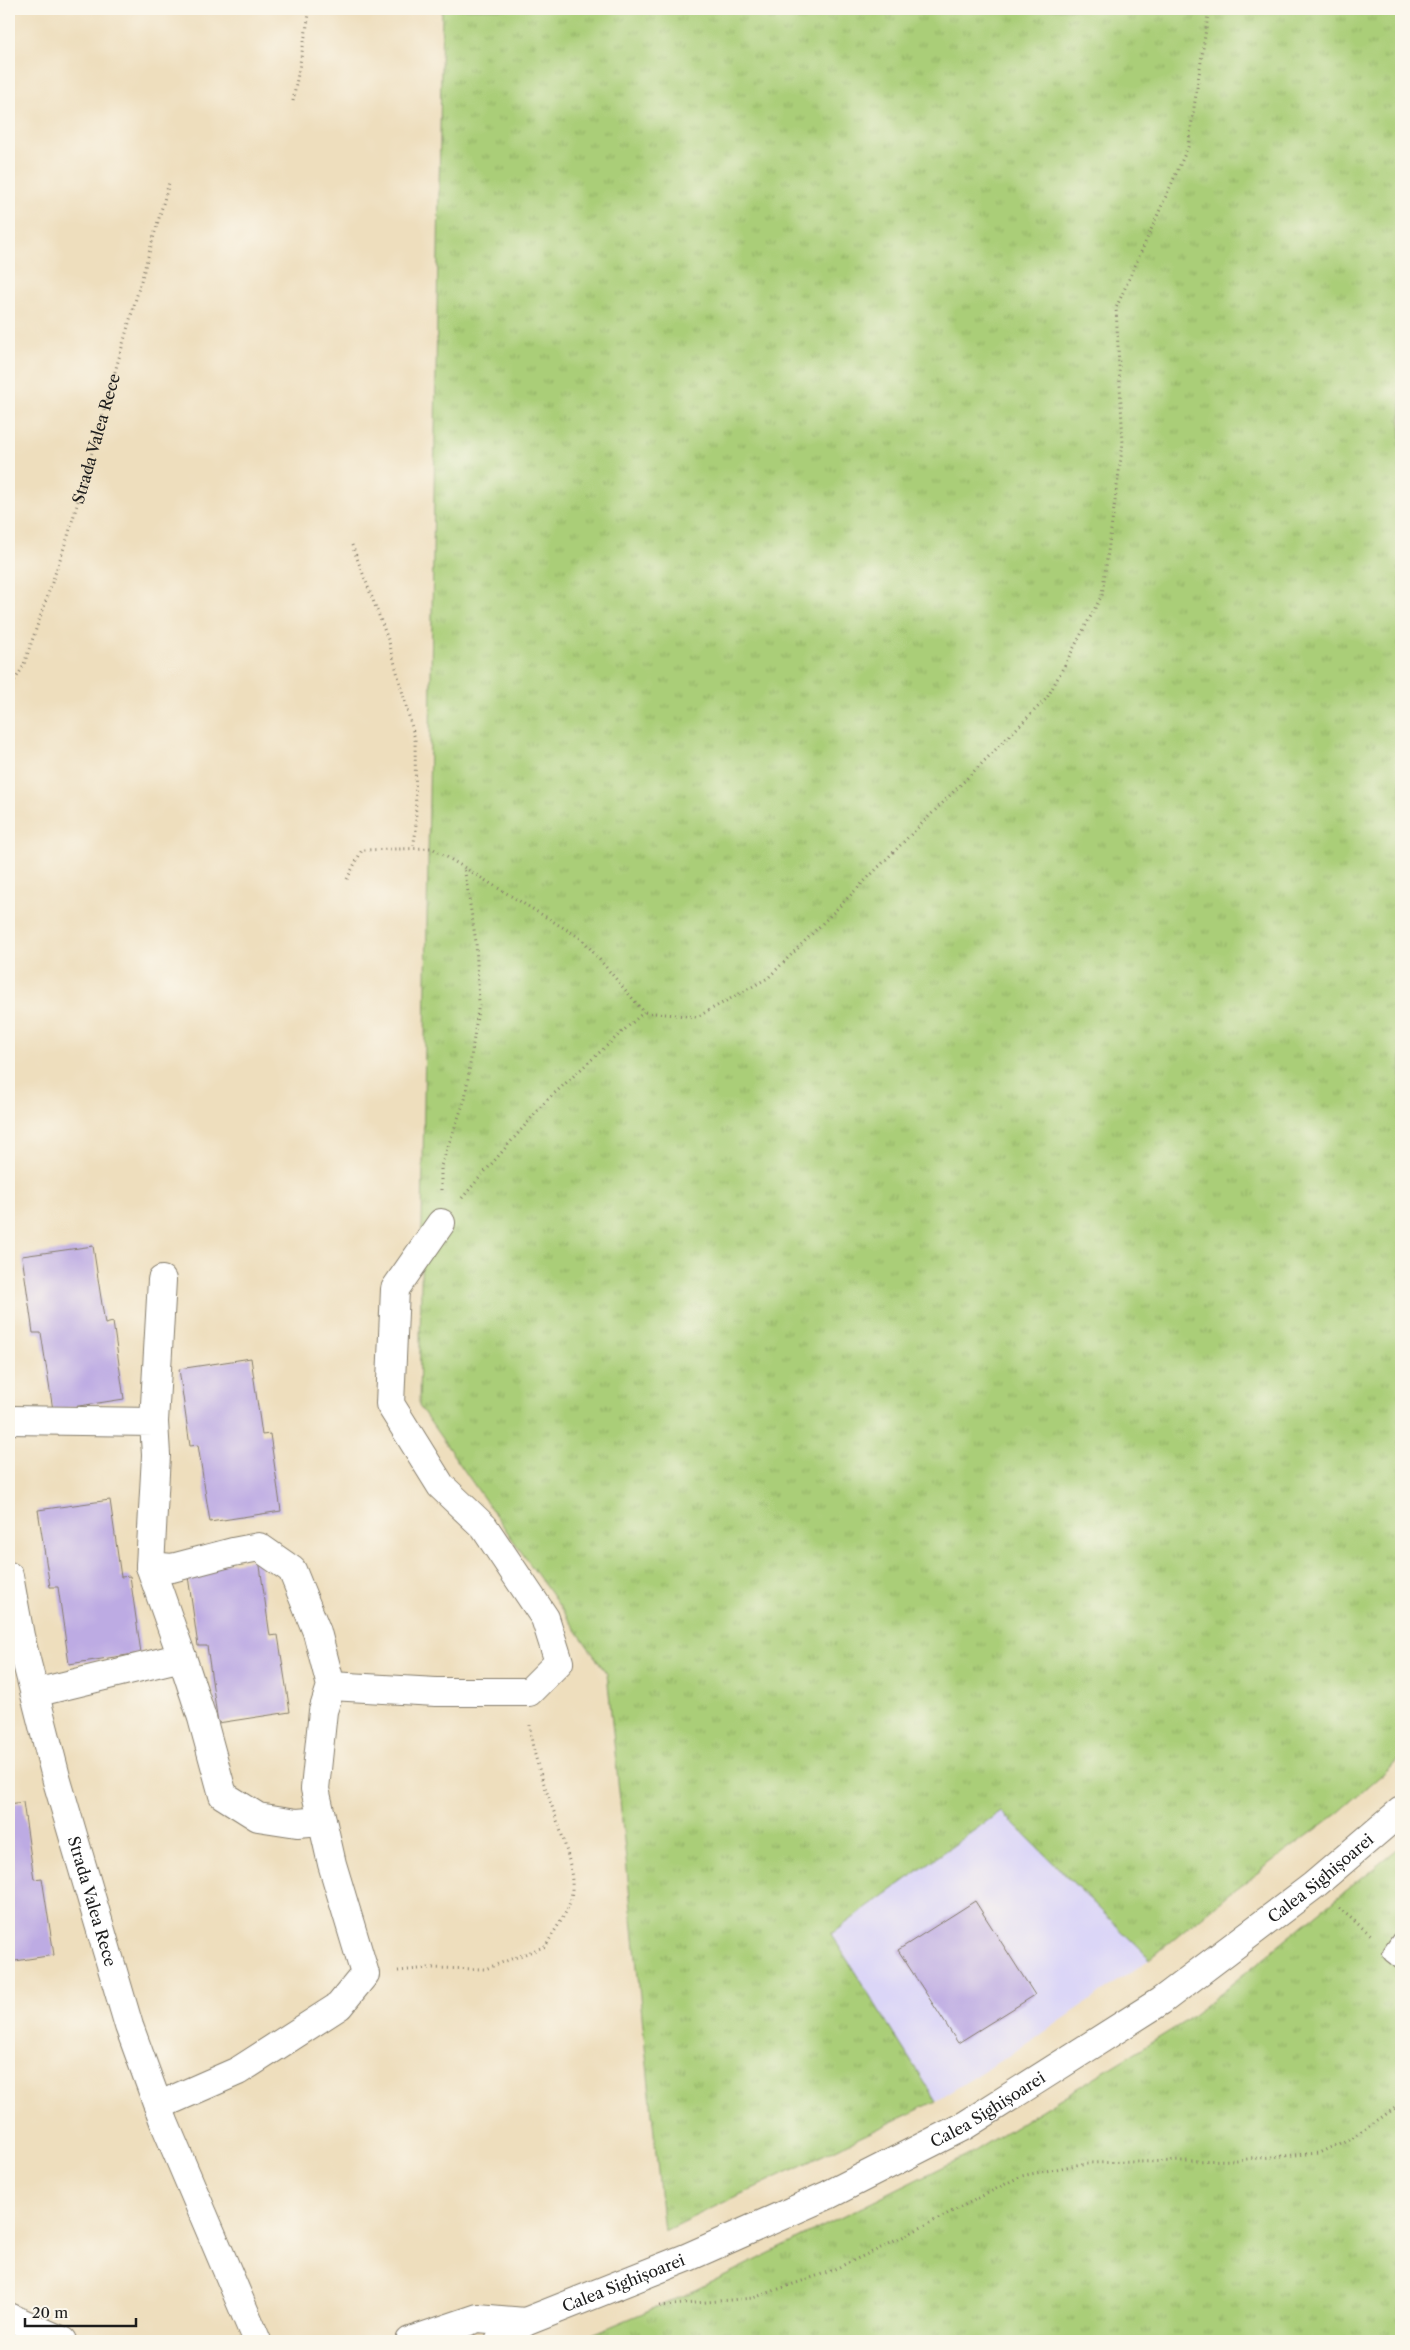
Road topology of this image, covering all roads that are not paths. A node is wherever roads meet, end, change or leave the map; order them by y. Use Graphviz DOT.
graph roads {
  1 [pos="440,1223"];
  2 [pos="162,1280"];
  3 [pos="9,1420"];
  4 [pos="154,1422"];
  5 [pos="150,1566"];
  6 [pos="9,1576"];
  7 [pos="182,1657"];
  8 [pos="331,1686"];
  9 [pos="35,1694"];
  10 [pos="1401,1811"];
  11 [pos="322,1821"];
  12 [pos="158,2106"];
  13 [pos="9,2317"];
  14 [pos="525,2322"];
  15 [pos="63,2341"];
  16 [pos="257,2341"];
  17 [pos="410,2341"];
  18 [pos="499,2341"];
  1 -- 8 [label="street"];
  2 -- 4 [label="street"];
  3 -- 4 [label="street"];
  4 -- 5 [label="street"];
  5 -- 7 [label="street"];
  5 -- 8 [label="street"];
  6 -- 9 [label="street, Strada Valea Rece"];
  7 -- 9 [label="street"];
  7 -- 11 [label="street"];
  8 -- 11 [label="street"];
  9 -- 12 [label="street, Strada Valea Rece"];
  10 -- 14 [label="street, Calea Sighișoarei"];
  11 -- 12 [label="street"];
  12 -- 16 [label="street, Strada Valea Rece"];
  13 -- 15 [label="street"];
  14 -- 17 [label="street, Calea Sighișoarei"];
  14 -- 18 [label="street, Calea Sighișoarei"];
}
